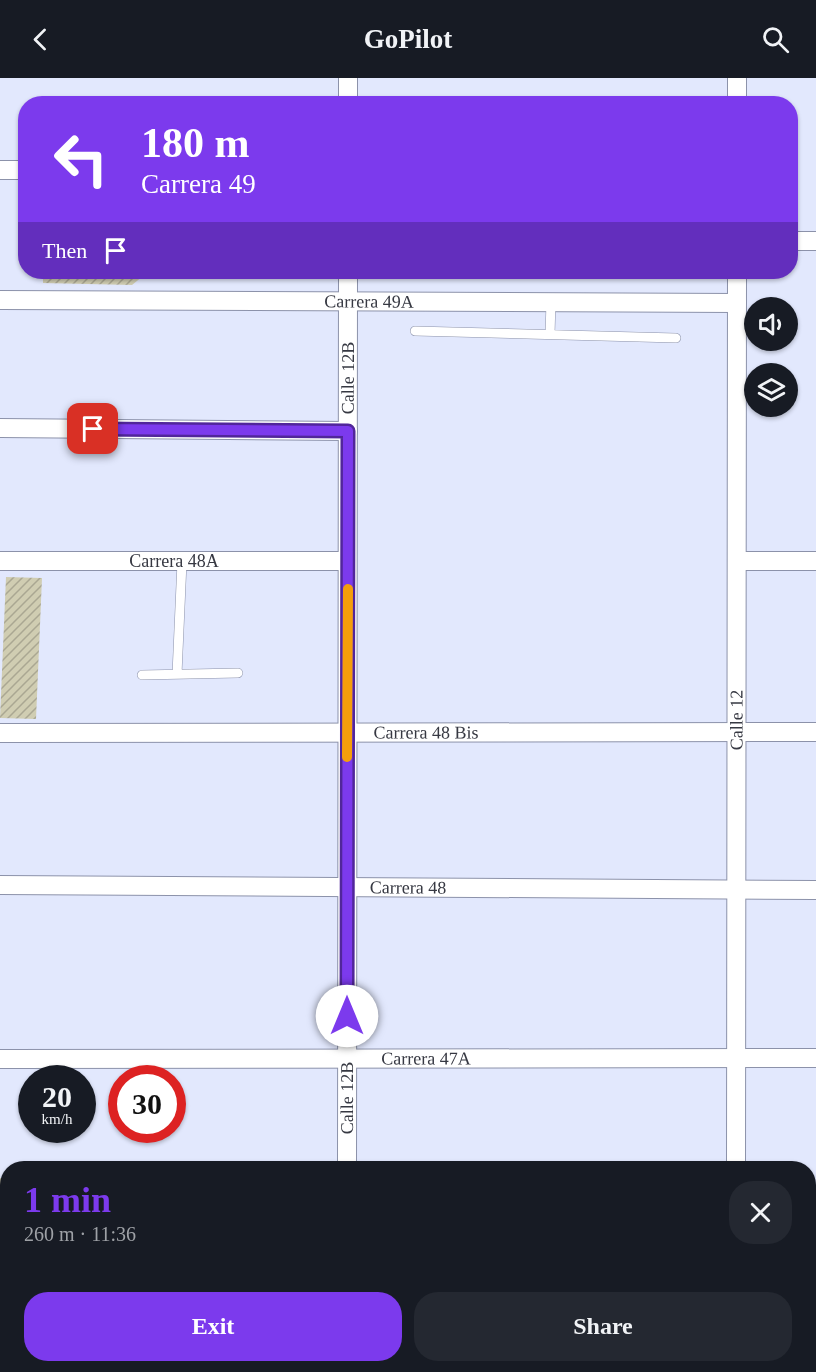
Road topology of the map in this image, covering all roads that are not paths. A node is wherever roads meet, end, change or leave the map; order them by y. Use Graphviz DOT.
graph roads {
  1 [pos="348,78"];
  2 [pos="737,78"];
  3 [pos="348,96"];
  4 [pos="737,96"];
  5 [pos="0,170"];
  6 [pos="18,170"];
  7 [pos="798,241"];
  8 [pos="816,241"];
  9 [pos="348,279"];
  10 [pos="737,279"];
  11 [pos="0,300"];
  12 [pos="348,301"];
  13 [pos="551,302"];
  14 [pos="737,303"];
  15 [pos="415,332"];
  16 [pos="550,334"];
  17 [pos="676,338"];
  18 [pos="0,428"];
  19 [pos="348,431"];
  20 [pos="0,561"];
  21 [pos="182,561"];
  22 [pos="348,561"];
  23 [pos="737,561"];
  24 [pos="816,561"];
  25 [pos="177,674"];
  26 [pos="238,674"];
  27 [pos="142,675"];
  28 [pos="347,732"];
  29 [pos="736,732"];
  30 [pos="816,732"];
  31 [pos="0,733"];
  32 [pos="0,885"];
  33 [pos="348,887"];
  34 [pos="736,890"];
  35 [pos="816,890"];
  36 [pos="0,1059"];
  37 [pos="347,1059"];
  38 [pos="736,1059"];
  39 [pos="816,1059"];
  40 [pos="347,1161"];
  41 [pos="736,1161"];
  1 -- 3 [label="street"];
  2 -- 4 [label="street"];
  5 -- 6 [label="street"];
  7 -- 8 [label="street"];
  9 -- 12 [label="street, Calle 12B"];
  10 -- 14 [label="street, Calle 12"];
  11 -- 12 [label="street, Carrera 49A"];
  12 -- 13 [label="street, Carrera 49A"];
  12 -- 19 [label="street, Calle 12B"];
  13 -- 14 [label="street, Carrera 49A"];
  13 -- 16 [label="lane"];
  14 -- 23 [label="street, Calle 12"];
  15 -- 16 [label="lane"];
  16 -- 17 [label="lane"];
  18 -- 19 [label="street"];
  19 -- 22 [label="street, Calle 12B"];
  20 -- 21 [label="street, Carrera 48A"];
  21 -- 22 [label="street, Carrera 48A"];
  21 -- 25 [label="lane"];
  22 -- 28 [label="street, Calle 12B"];
  23 -- 24 [label="street"];
  23 -- 29 [label="street, Calle 12"];
  25 -- 26 [label="lane"];
  25 -- 27 [label="lane"];
  28 -- 29 [label="street, Carrera 48 Bis"];
  28 -- 31 [label="street, Carrera 48 Bis"];
  28 -- 33 [label="street, Calle 12B"];
  29 -- 30 [label="street, Carrera 48 Bis"];
  29 -- 34 [label="street, Calle 12"];
  32 -- 33 [label="street, Carrera 48"];
  33 -- 34 [label="street, Carrera 48"];
  33 -- 37 [label="street, Calle 12B"];
  34 -- 35 [label="street, Carrera 48"];
  34 -- 38 [label="street, Calle 12"];
  36 -- 37 [label="street, Carrera 47A"];
  37 -- 38 [label="street, Carrera 47A"];
  37 -- 40 [label="street, Calle 12B"];
  38 -- 39 [label="street, Carrera 47A"];
  38 -- 41 [label="street, Calle 12"];
}
